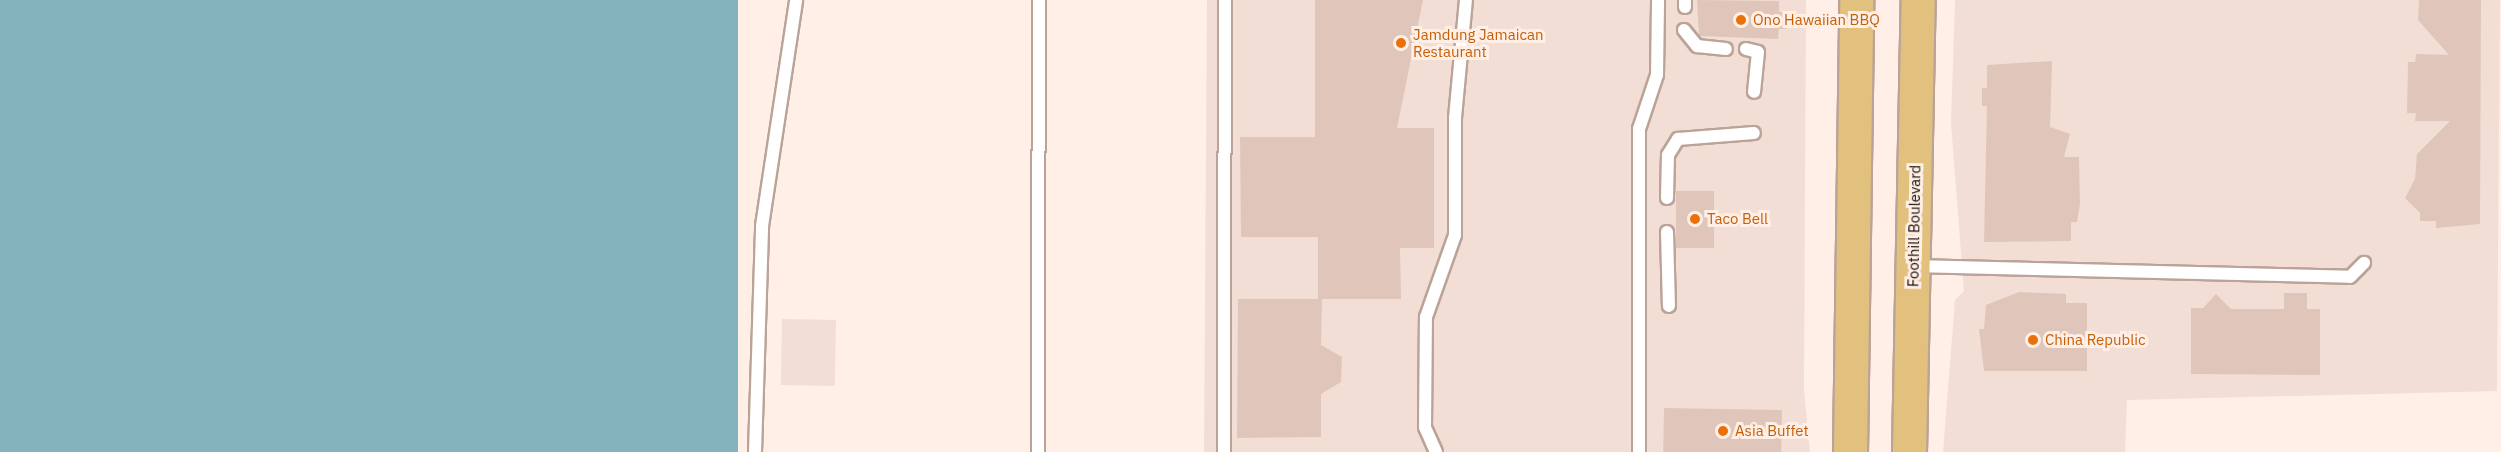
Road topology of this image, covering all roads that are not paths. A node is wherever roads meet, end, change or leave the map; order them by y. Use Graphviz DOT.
graph roads {
  1 [pos="796,0"];
  2 [pos="1038,0"];
  3 [pos="1225,0"];
  4 [pos="1466,0"];
  5 [pos="1658,0"];
  6 [pos="1856,0"];
  7 [pos="1918,0"];
  8 [pos="1684,30"];
  9 [pos="1726,49"];
  10 [pos="1746,49"];
  11 [pos="1754,92"];
  12 [pos="1754,133"];
  13 [pos="1667,198"];
  14 [pos="1667,232"];
  15 [pos="2364,263"];
  16 [pos="1912,266"];
  17 [pos="1669,306"];
  18 [pos="755,452"];
  19 [pos="1038,452"];
  20 [pos="1224,452"];
  21 [pos="1436,452"];
  22 [pos="1639,452"];
  23 [pos="1850,452"];
  24 [pos="1910,452"];
  1 -- 18 [label="lane"];
  2 -- 19 [label="lane"];
  3 -- 20 [label="lane"];
  4 -- 21 [label="lane"];
  5 -- 22 [label="lane"];
  6 -- 23 [label="main road"];
  7 -- 16 [label="main road, Foothill Boulevard"];
  8 -- 9 [label="lane"];
  10 -- 11 [label="lane"];
  12 -- 13 [label="lane"];
  14 -- 17 [label="lane"];
  15 -- 16 [label="lane"];
  16 -- 24 [label="main road, Foothill Boulevard"];
}
